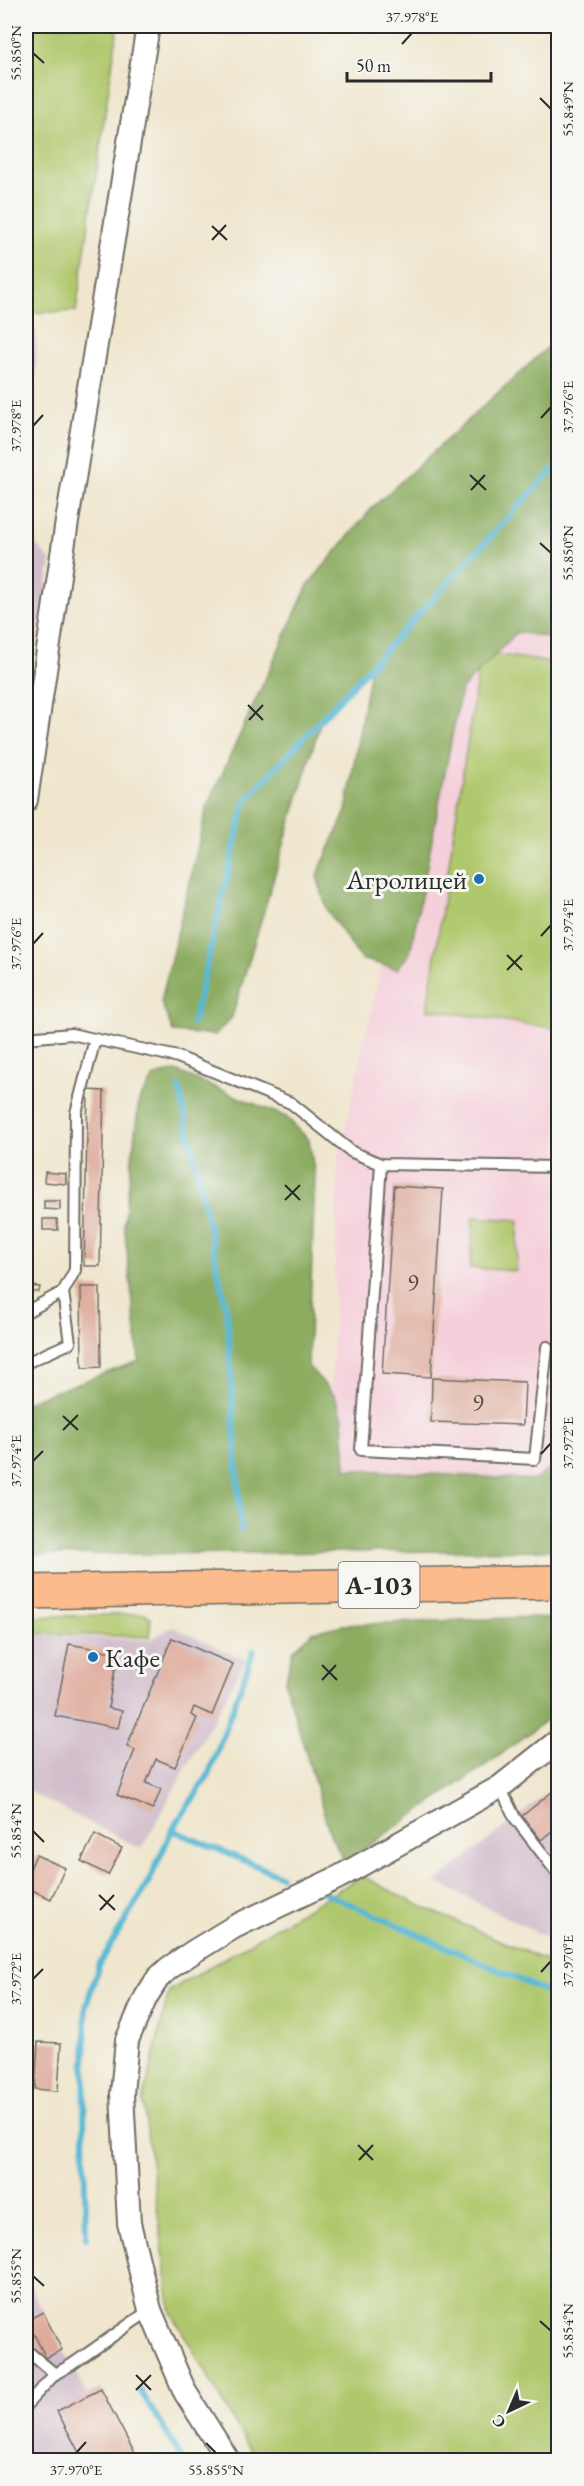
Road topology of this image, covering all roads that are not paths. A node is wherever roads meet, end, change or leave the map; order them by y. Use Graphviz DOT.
graph roads {
  1 [pos="148,26"];
  2 [pos="26,800"];
  3 [pos="26,1038"];
  4 [pos="95,1040"];
  5 [pos="381,1164"];
  6 [pos="558,1167"];
  7 [pos="63,1292"];
  8 [pos="26,1312"];
  9 [pos="547,1347"];
  10 [pos="26,1363"];
  11 [pos="558,1582"];
  12 [pos="26,1592"];
  13 [pos="558,1741"];
  14 [pos="500,1787"];
  15 [pos="558,1874"];
  16 [pos="150,2310"];
  17 [pos="26,2350"];
  18 [pos="55,2374"];
  19 [pos="26,2404"];
  20 [pos="228,2460"];
  1 -- 2 [label="street"];
  3 -- 4 [label="lane"];
  4 -- 5 [label="lane"];
  4 -- 7 [label="lane"];
  5 -- 6 [label="lane"];
  5 -- 9 [label="lane"];
  7 -- 8 [label="lane"];
  7 -- 10 [label="lane"];
  11 -- 12 [label="main road, А-103"];
  13 -- 14 [label="street"];
  14 -- 15 [label="lane"];
  14 -- 16 [label="street"];
  16 -- 18 [label="lane"];
  16 -- 20 [label="street"];
  17 -- 18 [label="lane"];
  18 -- 19 [label="lane"];
}
